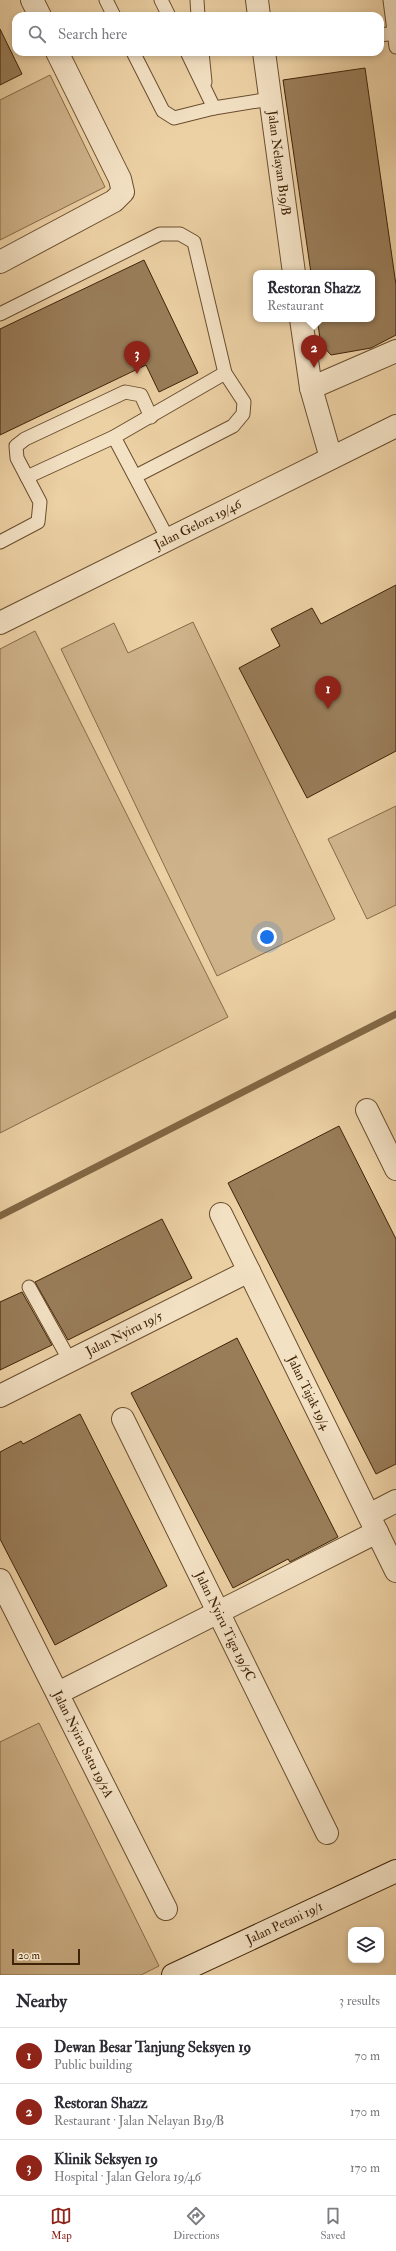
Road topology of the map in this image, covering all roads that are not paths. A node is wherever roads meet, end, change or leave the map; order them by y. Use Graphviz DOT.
graph roads {
  1 [pos="32,0"];
  2 [pos="106,0"];
  3 [pos="161,0"];
  4 [pos="197,0"];
  5 [pos="257,0"];
  6 [pos="390,0"];
  7 [pos="38,12"];
  8 [pos="112,12"];
  9 [pos="167,12"];
  10 [pos="198,12"];
  11 [pos="258,12"];
  12 [pos="395,33"];
  13 [pos="384,34"];
  14 [pos="396,47"];
  15 [pos="59,56"];
  16 [pos="135,56"];
  17 [pos="189,56"];
  18 [pos="202,56"];
  19 [pos="269,56"];
  20 [pos="205,90"];
  21 [pos="270,98"];
  22 [pos="214,108"];
  23 [pos="0,262"];
  24 [pos="294,270"];
  25 [pos="0,314"];
  26 [pos="301,322"];
  27 [pos="396,351"];
  28 [pos="225,373"];
  29 [pos="311,388"];
  30 [pos="150,418"];
  31 [pos="396,426"];
  32 [pos="114,436"];
  33 [pos="331,458"];
  34 [pos="136,476"];
  35 [pos="27,478"];
  36 [pos="168,539"];
  37 [pos="0,542"];
  38 [pos="0,623"];
  39 [pos="367,1110"];
  40 [pos="396,1169"];
  41 [pos="221,1214"];
  42 [pos="249,1271"];
  43 [pos="29,1287"];
  44 [pos="70,1361"];
  45 [pos="0,1396"];
  46 [pos="123,1419"];
  47 [pos="396,1501"];
  48 [pos="373,1523"];
  49 [pos="396,1571"];
  50 [pos="0,1580"];
  51 [pos="219,1612"];
  52 [pos="58,1693"];
  53 [pos="327,1833"];
  54 [pos="396,1872"];
  55 [pos="166,1910"];
  56 [pos="196,1970"];
  57 [pos="173,1975"];
  1 -- 7 [label="street"];
  2 -- 8 [label="lane"];
  3 -- 9 [label="lane"];
  4 -- 10 [label="lane"];
  5 -- 11 [label="street"];
  6 -- 12 [label="lane"];
  12 -- 13 [label="lane"];
  12 -- 14 [label="lane"];
  15 -- 23 [label="street"];
  16 -- 22 [label="lane"];
  17 -- 20 [label="lane"];
  18 -- 20 [label="lane"];
  19 -- 21 [label="street, Jalan Nelayan B19/B"];
  20 -- 22 [label="lane"];
  21 -- 22 [label="lane"];
  21 -- 24 [label="street, Jalan Nelayan B19/B"];
  25 -- 28 [label="lane"];
  26 -- 29 [label="street"];
  27 -- 29 [label="street"];
  28 -- 30 [label="lane"];
  28 -- 34 [label="lane"];
  29 -- 33 [label="street"];
  30 -- 32 [label="lane"];
  30 -- 35 [label="lane"];
  31 -- 33 [label="street, Jalan Gelora 19/46"];
  32 -- 34 [label="lane"];
  32 -- 35 [label="lane"];
  33 -- 36 [label="street, Jalan Gelora 19/46"];
  34 -- 36 [label="lane"];
  35 -- 37 [label="lane"];
  36 -- 38 [label="street, Jalan Gelora 19/46"];
  39 -- 40 [label="street"];
  41 -- 42 [label="street, Jalan Tajak 19/4"];
  42 -- 44 [label="street, Jalan Nyiru 19/5"];
  42 -- 48 [label="street, Jalan Tajak 19/4"];
  43 -- 44 [label="lane"];
  44 -- 45 [label="street, Jalan Nyiru 19/5"];
  46 -- 51 [label="street, Jalan Nyiru Tiga 19/5C"];
  47 -- 48 [label="street"];
  48 -- 49 [label="street, Jalan Tajak 19/4"];
  48 -- 51 [label="street"];
  50 -- 52 [label="street, Jalan Nyiru Satu 19/5A"];
  51 -- 52 [label="street"];
  51 -- 53 [label="street, Jalan Nyiru Tiga 19/5C"];
  52 -- 55 [label="street, Jalan Nyiru Satu 19/5A"];
  54 -- 56 [label="street, Jalan Petani 19/1"];
  56 -- 57 [label="street, Jalan Petani 19/1"];
}
